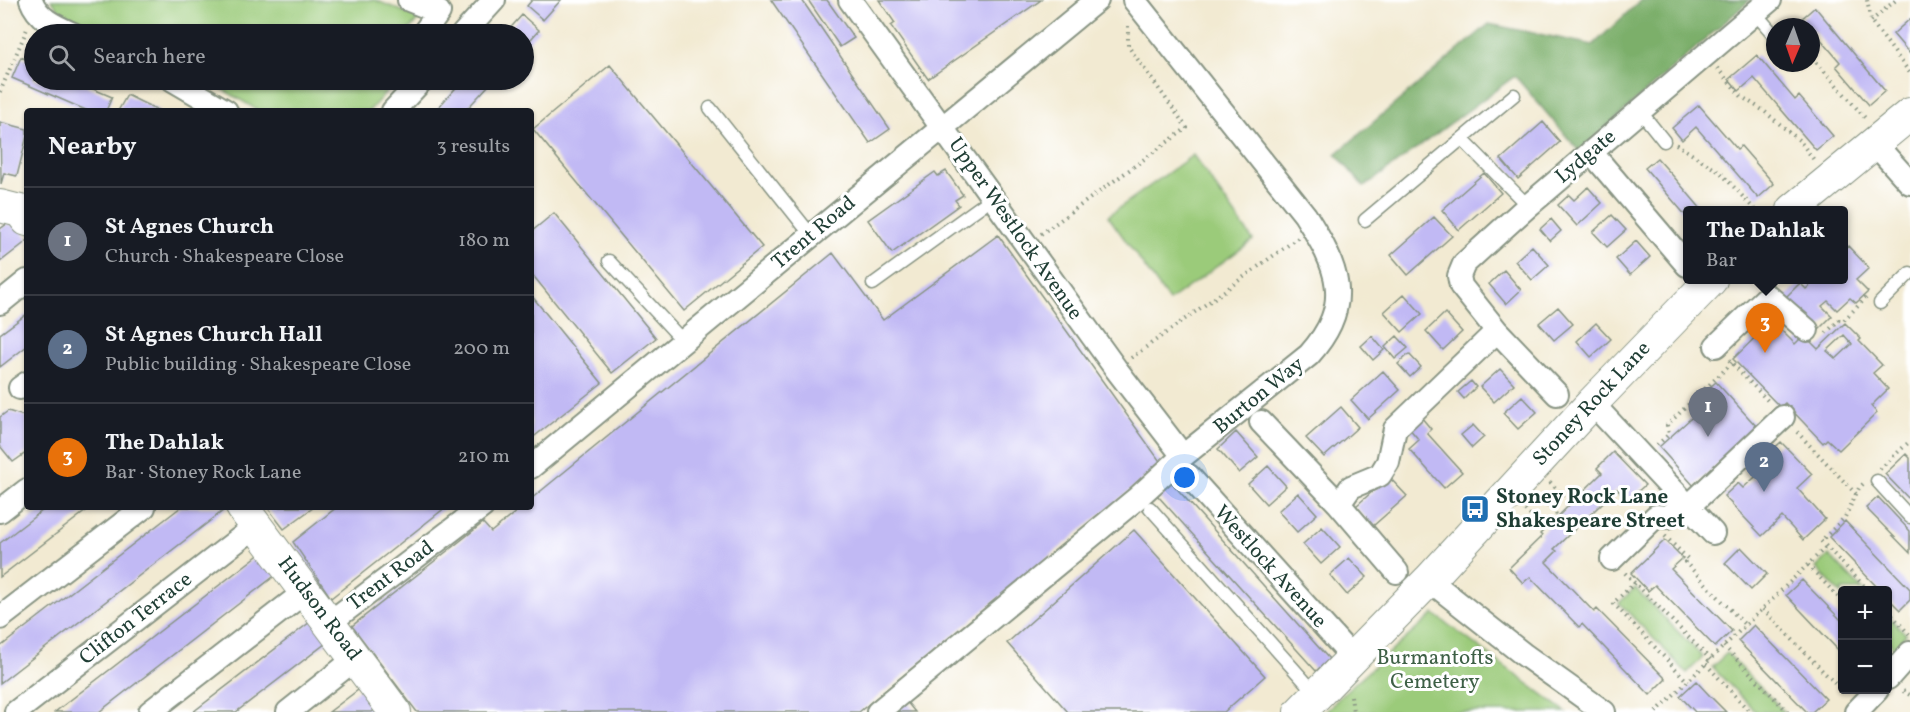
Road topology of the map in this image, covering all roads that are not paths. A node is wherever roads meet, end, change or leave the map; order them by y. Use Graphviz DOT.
graph roads {
  1 [pos="409,0"];
  2 [pos="494,0"];
  3 [pos="850,0"];
  4 [pos="1096,0"];
  5 [pos="32,5"];
  6 [pos="1138,6"];
  7 [pos="1762,6"];
  8 [pos="54,24"];
  9 [pos="431,24"];
  10 [pos="472,24"];
  11 [pos="190,90"];
  12 [pos="413,90"];
  13 [pos="1514,95"];
  14 [pos="221,108"];
  15 [pos="396,108"];
  16 [pos="710,108"];
  17 [pos="1640,111"];
  18 [pos="1910,114"];
  19 [pos="942,126"];
  20 [pos="1463,140"];
  21 [pos="1878,140"];
  22 [pos="1664,141"];
  23 [pos="1591,152"];
  24 [pos="1910,183"];
  25 [pos="992,198"];
  26 [pos="0,206"];
  27 [pos="1528,206"];
  28 [pos="1798,206"];
  29 [pos="24,216"];
  30 [pos="1365,220"];
  31 [pos="811,235"];
  32 [pos="1683,257"];
  33 [pos="609,261"];
  34 [pos="1910,273"];
  35 [pos="24,283"];
  36 [pos="873,284"];
  37 [pos="1695,284"];
  38 [pos="1882,301"];
  39 [pos="0,303"];
  40 [pos="1807,330"];
  41 [pos="1497,331"];
  42 [pos="683,341"];
  43 [pos="1716,346"];
  44 [pos="1557,394"];
  45 [pos="1592,403"];
  46 [pos="1783,417"];
  47 [pos="1261,422"];
  48 [pos="534,464"];
  49 [pos="1186,466"];
  50 [pos="1871,480"];
  51 [pos="24,492"];
  52 [pos="1339,504"];
  53 [pos="1686,505"];
  54 [pos="1150,508"];
  55 [pos="140,510"];
  56 [pos="478,510"];
  57 [pos="0,511"];
  58 [pos="249,516"];
  59 [pos="1910,517"];
  60 [pos="1713,533"];
  61 [pos="1612,559"];
  62 [pos="1397,572"];
  63 [pos="1428,580"];
  64 [pos="306,591"];
  65 [pos="0,618"];
  66 [pos="329,623"];
  67 [pos="1910,653"];
  68 [pos="1352,657"];
  69 [pos="356,659"];
  70 [pos="1892,673"];
  71 [pos="1872,694"];
  72 [pos="1308,704"];
  73 [pos="1855,708"];
  74 [pos="16,712"];
  75 [pos="150,712"];
  76 [pos="288,712"];
  77 [pos="395,712"];
  78 [pos="878,712"];
  79 [pos="1604,712"];
  1 -- 9 [label="street"];
  2 -- 10 [label="street"];
  3 -- 19 [label="street, Upper Westlock Avenue"];
  4 -- 19 [label="street, Trent Road"];
  5 -- 8 [label="street"];
  6 -- 49 [label="street, Burton Way"];
  7 -- 17 [label="street, Lydgate"];
  11 -- 14 [label="street"];
  12 -- 15 [label="street"];
  13 -- 20 [label="lane"];
  16 -- 31 [label="lane"];
  17 -- 22 [label="lane"];
  17 -- 23 [label="street, Lydgate"];
  18 -- 21 [label="street"];
  19 -- 25 [label="street, Upper Westlock Avenue"];
  19 -- 31 [label="street, Trent Road"];
  20 -- 27 [label="lane"];
  20 -- 30 [label="lane"];
  21 -- 24 [label="street"];
  21 -- 28 [label="street"];
  23 -- 27 [label="street, Lydgate"];
  23 -- 32 [label="street"];
  25 -- 36 [label="lane"];
  25 -- 49 [label="street, Upper Westlock Avenue"];
  26 -- 29 [label="street"];
  27 -- 41 [label="street, Lydgate"];
  31 -- 42 [label="street, Trent Road"];
  33 -- 42 [label="lane"];
  34 -- 38 [label="lane"];
  35 -- 39 [label="street"];
  37 -- 45 [label="street, Stoney Rock Lane"];
  40 -- 43 [label="street"];
  41 -- 44 [label="street, Lydgate"];
  41 -- 52 [label="street"];
  42 -- 48 [label="street, Trent Road"];
  45 -- 53 [label="street"];
  45 -- 63 [label="street, Stoney Rock Lane"];
  46 -- 53 [label="street"];
  47 -- 52 [label="street"];
  49 -- 68 [label="street, Westlock Avenue"];
  49 -- 78 [label="street, Burton Way"];
  50 -- 59 [label="lane"];
  51 -- 57 [label="street"];
  52 -- 62 [label="street"];
  53 -- 60 [label="street"];
  53 -- 61 [label="street"];
  54 -- 72 [label="lane"];
  55 -- 65 [label="street"];
  56 -- 66 [label="street, Trent Road"];
  58 -- 64 [label="street, Hudson Road"];
  58 -- 74 [label="street, Clifton Terrace"];
  63 -- 68 [label="street, Stoney Rock Lane"];
  63 -- 79 [label="street"];
  64 -- 66 [label="street, Hudson Road"];
  64 -- 75 [label="street"];
  66 -- 69 [label="street, Hudson Road"];
  67 -- 70 [label="street"];
  68 -- 72 [label="street, Stoney Rock Lane"];
  69 -- 76 [label="street"];
  69 -- 77 [label="street, Hudson Road"];
  71 -- 73 [label="street"];
}
